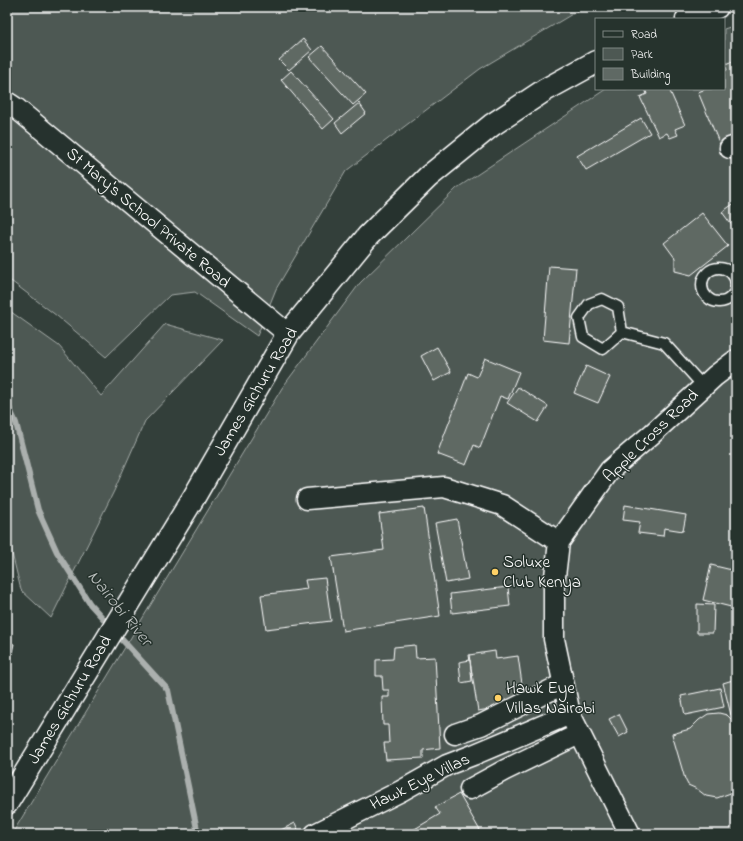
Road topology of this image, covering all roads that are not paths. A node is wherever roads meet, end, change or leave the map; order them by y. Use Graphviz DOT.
graph roads {
  1 [pos="717,7"];
  2 [pos="690,18"];
  3 [pos="595,63"];
  4 [pos="7,102"];
  5 [pos="622,332"];
  6 [pos="288,334"];
  7 [pos="736,360"];
  8 [pos="703,386"];
  9 [pos="307,499"];
  10 [pos="558,542"];
  11 [pos="564,684"];
  12 [pos="570,714"];
  13 [pos="455,734"];
  14 [pos="579,734"];
  15 [pos="470,789"];
  16 [pos="7,803"];
  17 [pos="628,833"];
  18 [pos="315,834"];
  1 -- 2 [label="main road"];
  3 -- 6 [label="main road, James Gichuru Road"];
  4 -- 6 [label="street, St Mary's School Private Road"];
  5 -- 5 [label="lane"];
  5 -- 8 [label="lane"];
  6 -- 16 [label="main road, James Gichuru Road"];
  7 -- 8 [label="street, Apple Cross Road"];
  8 -- 10 [label="street, Apple Cross Road"];
  9 -- 10 [label="street"];
  10 -- 11 [label="street"];
  11 -- 12 [label="street"];
  11 -- 13 [label="street"];
  12 -- 14 [label="street"];
  12 -- 18 [label="street, Hawk Eye Villas"];
  14 -- 15 [label="street"];
  14 -- 17 [label="street"];
}
